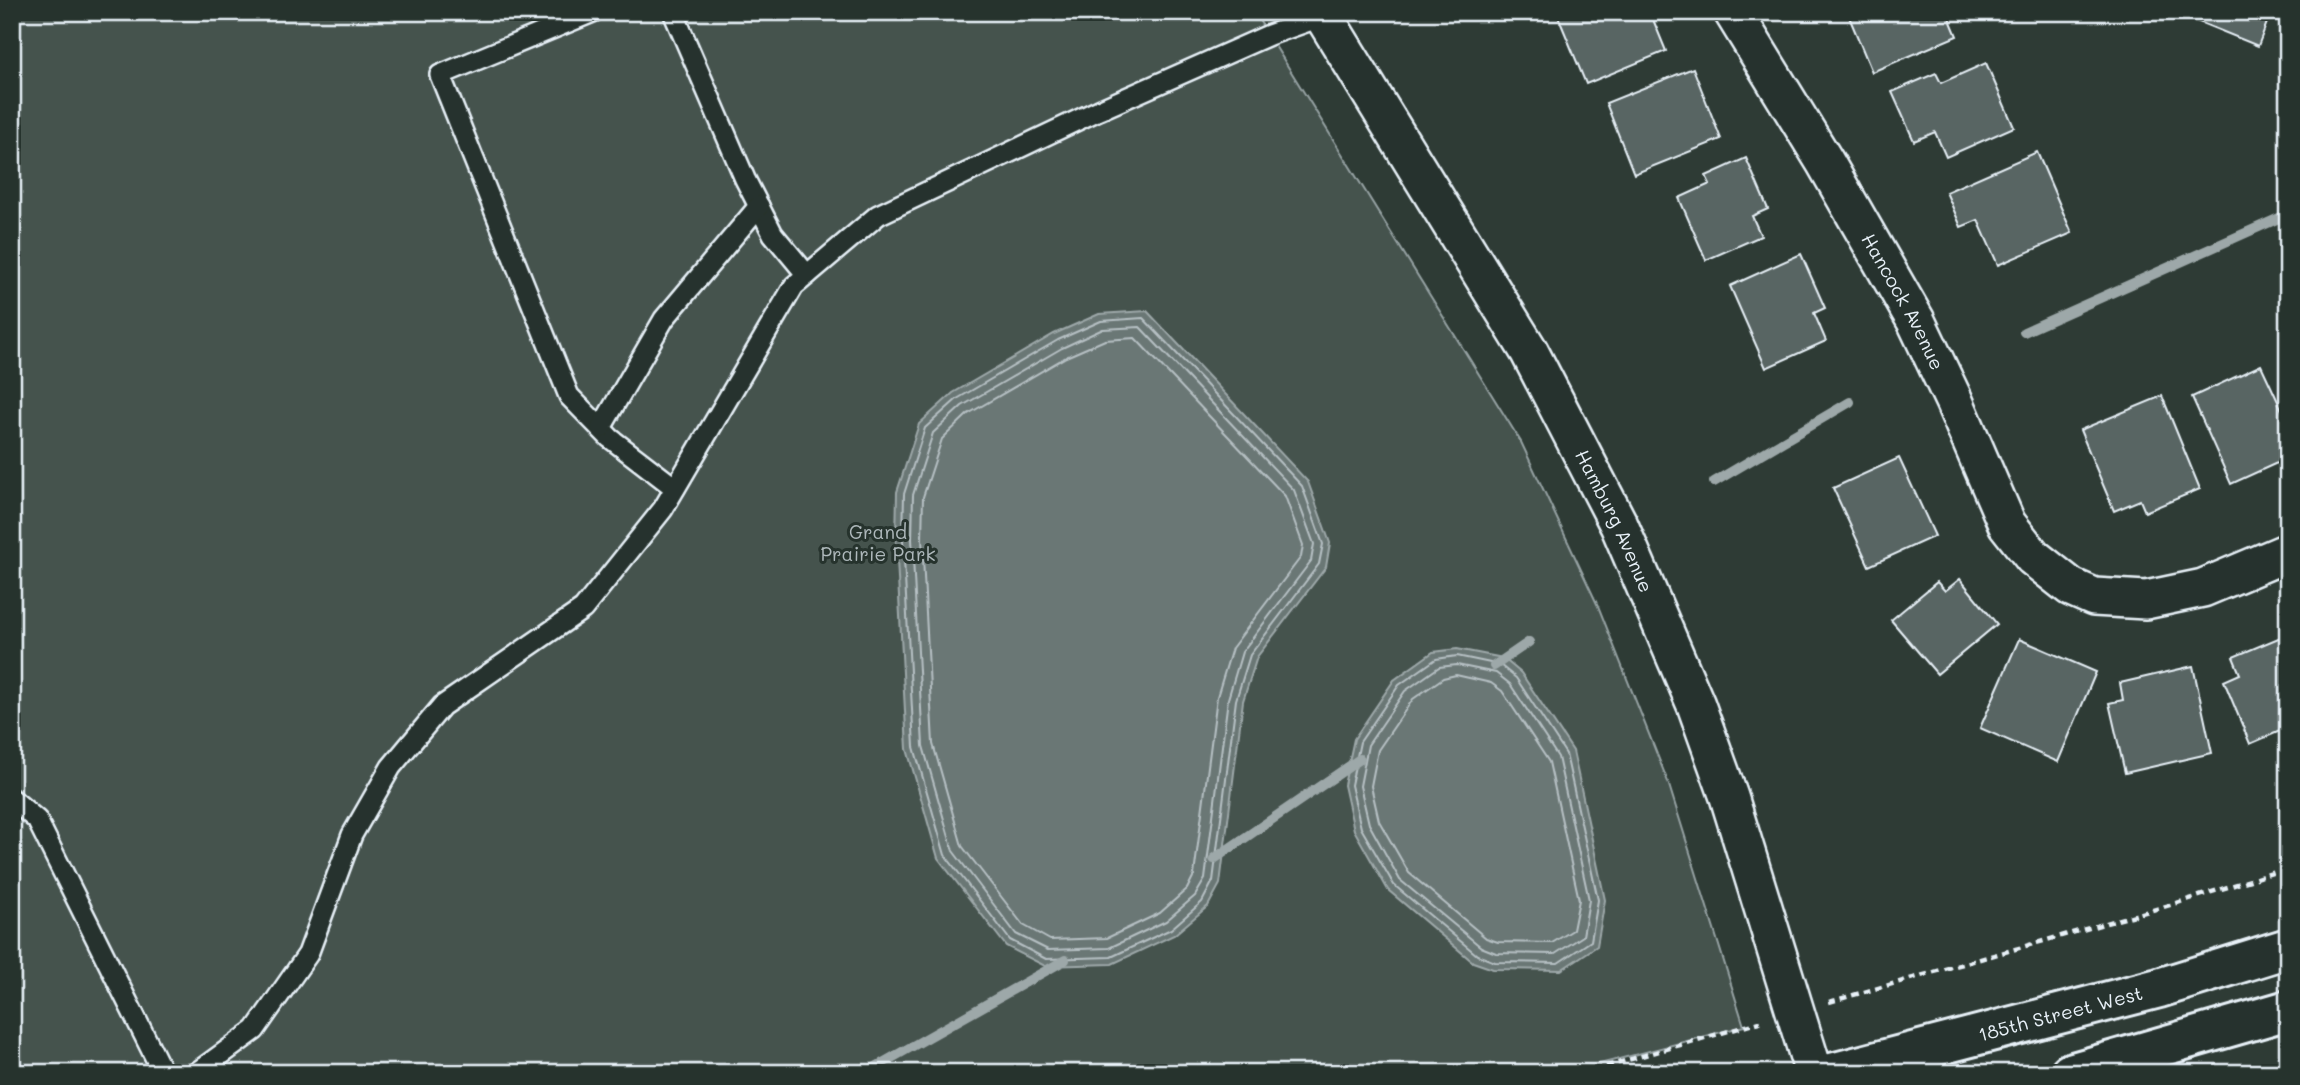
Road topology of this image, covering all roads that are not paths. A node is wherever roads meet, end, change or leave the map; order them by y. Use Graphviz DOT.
graph roads {
  1 [pos="593,12"];
  2 [pos="673,12"];
  3 [pos="1733,12"];
  4 [pos="1325,13"];
  5 [pos="759,206"];
  6 [pos="807,275"];
  7 [pos="601,428"];
  8 [pos="675,488"];
  9 [pos="2288,552"];
  10 [pos="12,799"];
  11 [pos="2288,948"];
  12 [pos="2288,1010"];
  13 [pos="163,1073"];
  14 [pos="196,1073"];
  15 [pos="1814,1073"];
  16 [pos="1832,1073"];
  17 [pos="2070,1073"];
  1 -- 7 [label="lane"];
  2 -- 5 [label="lane"];
  3 -- 9 [label="street, Hancock Avenue"];
  4 -- 6 [label="lane"];
  4 -- 15 [label="street, Hamburg Avenue"];
  5 -- 6 [label="lane"];
  5 -- 7 [label="lane"];
  6 -- 8 [label="lane"];
  7 -- 8 [label="lane"];
  8 -- 14 [label="lane"];
  10 -- 13 [label="lane"];
  11 -- 16 [label="street, 185th Street West"];
  12 -- 17 [label="street"];
}
